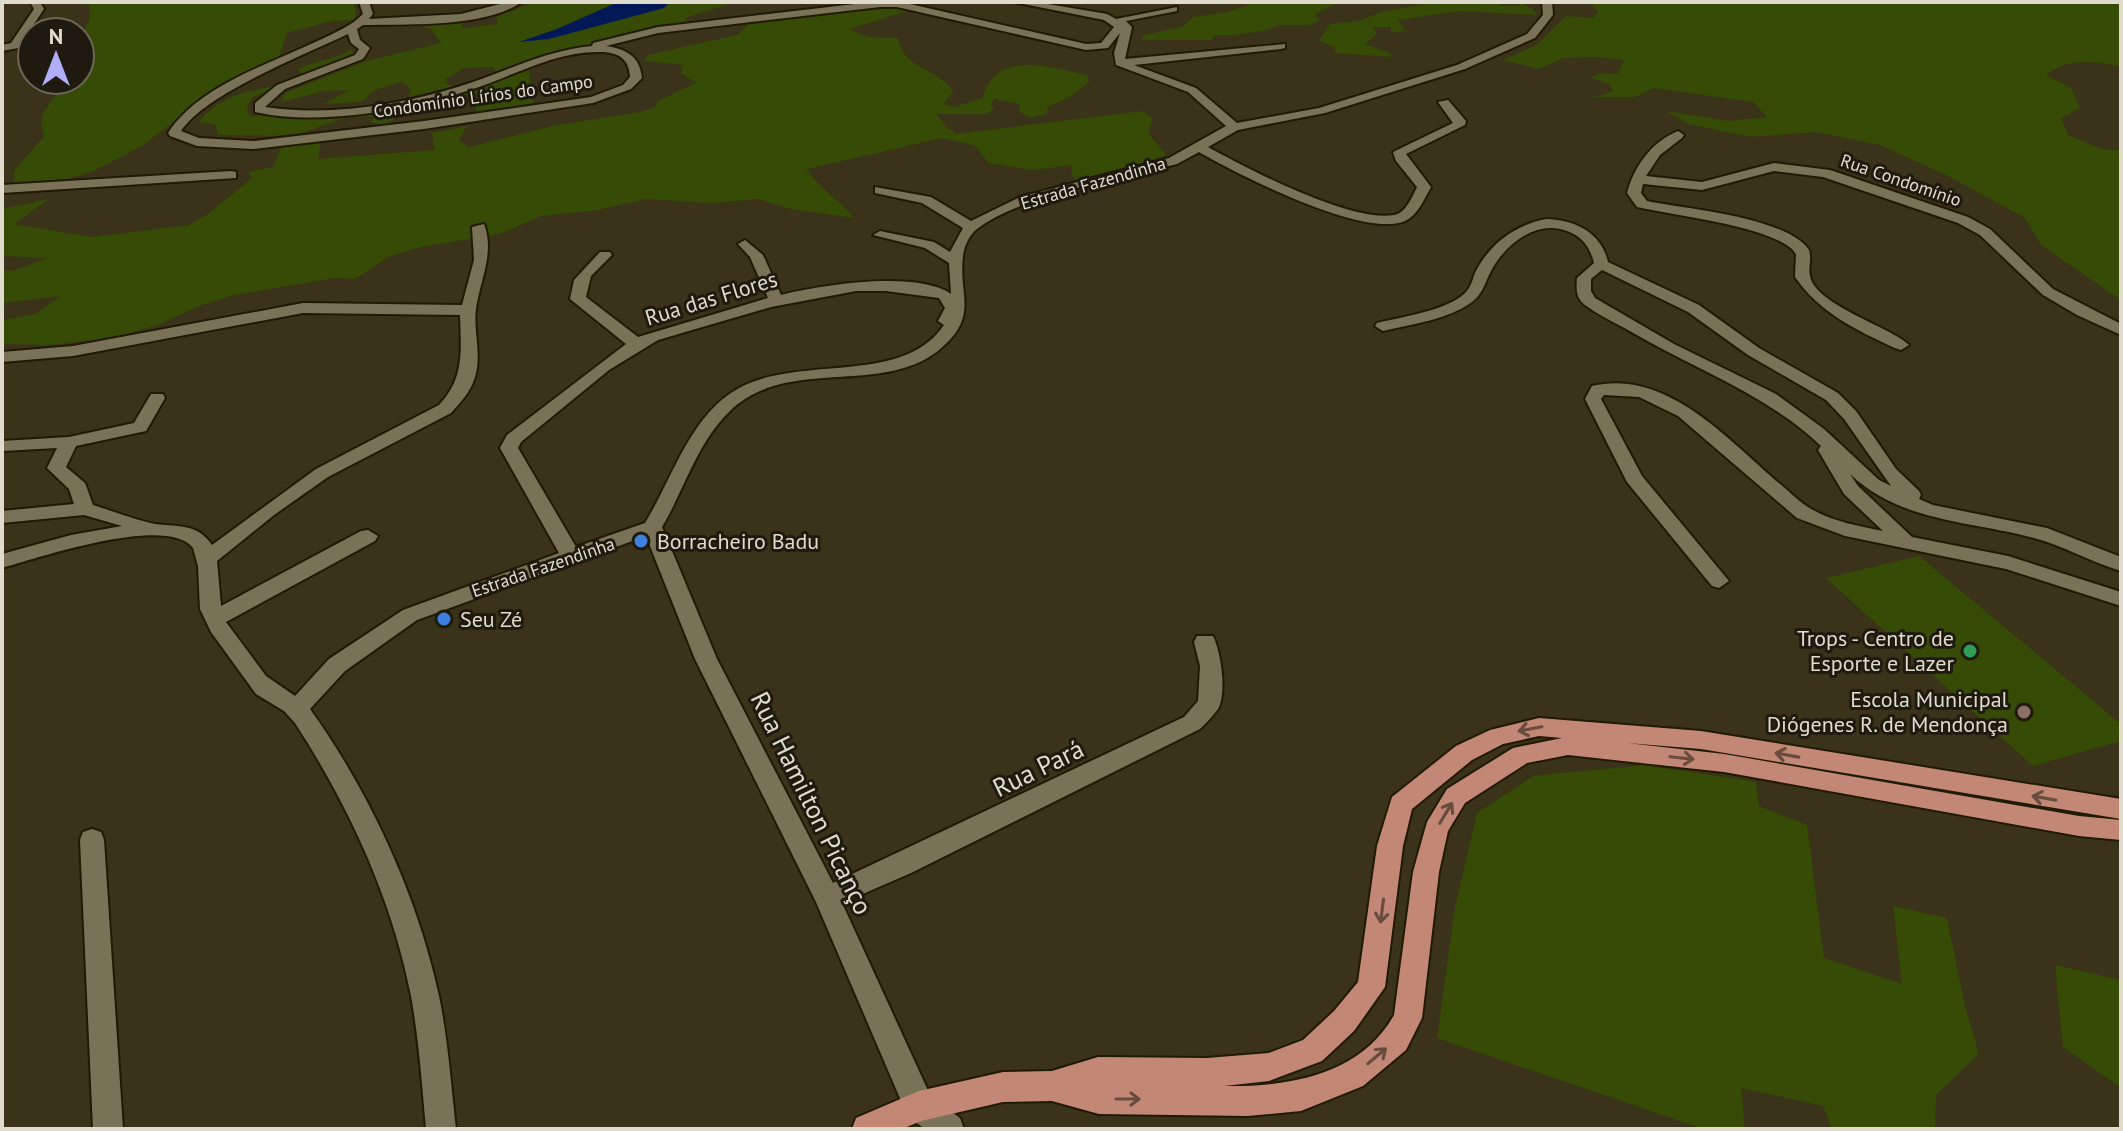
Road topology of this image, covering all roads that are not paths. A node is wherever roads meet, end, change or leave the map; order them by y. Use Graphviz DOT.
graph roads {
  1 [pos="35,2"];
  2 [pos="364,2"];
  3 [pos="517,2"];
  4 [pos="837,2"];
  5 [pos="1018,2"];
  6 [pos="1102,2"];
  7 [pos="1547,2"];
  8 [pos="857,6"];
  9 [pos="1173,9"];
  10 [pos="1121,19"];
  11 [pos="357,25"];
  12 [pos="1281,46"];
  13 [pos="8,47"];
  14 [pos="582,50"];
  15 [pos="2,62"];
  16 [pos="1120,63"];
  17 [pos="1444,102"];
  18 [pos="1234,127"];
  19 [pos="1678,135"];
  20 [pos="1199,147"];
  21 [pos="231,175"];
  22 [pos="1637,179"];
  23 [pos="2,189"];
  24 [pos="880,190"];
  25 [pos="479,227"];
  26 [pos="971,227"];
  27 [pos="880,235"];
  28 [pos="745,244"];
  29 [pos="605,255"];
  30 [pos="954,260"];
  31 [pos="1601,264"];
  32 [pos="776,300"];
  33 [pos="468,310"];
  34 [pos="1383,326"];
  35 [pos="2121,330"];
  36 [pos="637,344"];
  37 [pos="1901,345"];
  38 [pos="933,347"];
  39 [pos="2,357"];
  40 [pos="157,398"];
  41 [pos="1818,433"];
  42 [pos="69,442"];
  43 [pos="2,446"];
  44 [pos="85,509"];
  45 [pos="1928,510"];
  46 [pos="2,517"];
  47 [pos="652,527"];
  48 [pos="157,530"];
  49 [pos="368,536"];
  50 [pos="1904,540"];
  51 [pos="572,558"];
  52 [pos="207,559"];
  53 [pos="2,561"];
  54 [pos="2121,564"];
  55 [pos="1719,581"];
  56 [pos="2121,599"];
  57 [pos="214,619"];
  58 [pos="1205,642"];
  59 [pos="297,708"];
  60 [pos="2121,809"];
  61 [pos="2121,830"];
  62 [pos="92,840"];
  63 [pos="827,898"];
  64 [pos="1052,1086"];
  65 [pos="919,1106"];
  66 [pos="108,1129"];
  67 [pos="441,1129"];
  68 [pos="867,1129"];
  69 [pos="949,1129"];
  1 -- 13 [label="street"];
  2 -- 11 [label="street, Condomínio Lírios do Campo"];
  3 -- 11 [label="street"];
  4 -- 8 [label="street"];
  5 -- 8 [label="street"];
  6 -- 10 [label="street"];
  7 -- 18 [label="street, Estrada Fazendinha"];
  8 -- 14 [label="street"];
  9 -- 10 [label="street"];
  10 -- 16 [label="street"];
  11 -- 14 [label="street, Condomínio Lírios do Campo"];
  11 -- 14 [label="street, Condomínio Lírios do Campo"];
  12 -- 16 [label="street"];
  13 -- 15 [label="street"];
  16 -- 18 [label="street"];
  17 -- 20 [label="street"];
  18 -- 20 [label="street, Estrada Fazendinha"];
  19 -- 22 [label="street"];
  20 -- 26 [label="street, Estrada Fazendinha"];
  21 -- 23 [label="street"];
  22 -- 35 [label="street, Rua Condomínio"];
  22 -- 37 [label="street"];
  24 -- 26 [label="street"];
  25 -- 33 [label="street"];
  26 -- 30 [label="street"];
  27 -- 30 [label="street"];
  28 -- 32 [label="street"];
  29 -- 36 [label="street"];
  30 -- 38 [label="street"];
  31 -- 34 [label="street"];
  31 -- 41 [label="street"];
  31 -- 45 [label="street"];
  32 -- 36 [label="street, Rua das Flores"];
  32 -- 38 [label="street, Rua das Flores"];
  33 -- 39 [label="street"];
  33 -- 52 [label="street"];
  36 -- 51 [label="street, Rua das Flores"];
  38 -- 47 [label="street"];
  40 -- 42 [label="street"];
  41 -- 45 [label="street"];
  41 -- 50 [label="street"];
  42 -- 43 [label="street"];
  42 -- 44 [label="street"];
  44 -- 46 [label="street"];
  44 -- 48 [label="street"];
  45 -- 54 [label="street"];
  47 -- 51 [label="street, Estrada Fazendinha"];
  47 -- 63 [label="street, Rua Hamilton Picanço"];
  48 -- 52 [label="street"];
  48 -- 53 [label="street"];
  49 -- 57 [label="street"];
  50 -- 55 [label="street"];
  50 -- 56 [label="street"];
  51 -- 59 [label="street, Estrada Fazendinha"];
  52 -- 57 [label="street"];
  57 -- 59 [label="street"];
  58 -- 63 [label="street, Rua Pará"];
  59 -- 67 [label="street"];
  60 -- 64 [label="main road, one-way"];
  64 -- 61 [label="main road, one-way"];
  62 -- 66 [label="street"];
  63 -- 65 [label="street, Rua Hamilton Picanço"];
  64 -- 65 [label="main road"];
  65 -- 68 [label="main road"];
  65 -- 69 [label="street"];
}
